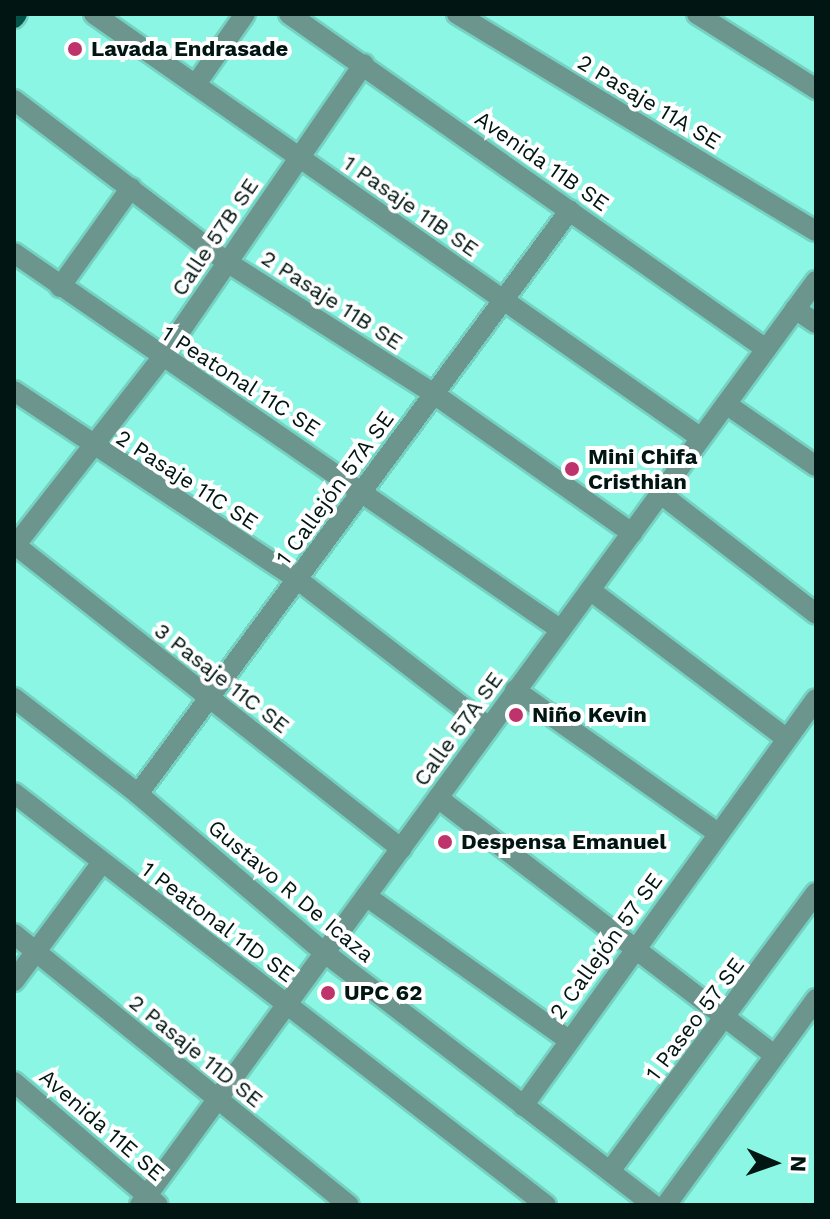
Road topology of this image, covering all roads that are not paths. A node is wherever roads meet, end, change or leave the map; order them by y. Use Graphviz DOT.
graph roads {
  1 [pos="94,14"];
  2 [pos="245,14"];
  3 [pos="289,14"];
  4 [pos="457,14"];
  5 [pos="697,14"];
  6 [pos="364,64"];
  7 [pos="196,84"];
  8 [pos="816,89"];
  9 [pos="14,100"];
  10 [pos="297,156"];
  11 [pos="131,188"];
  12 [pos="570,210"];
  13 [pos="816,231"];
  14 [pos="14,253"];
  15 [pos="227,262"];
  16 [pos="816,281"];
  17 [pos="60,287"];
  18 [pos="504,300"];
  19 [pos="795,309"];
  20 [pos="816,323"];
  21 [pos="766,349"];
  22 [pos="161,359"];
  23 [pos="14,391"];
  24 [pos="434,394"];
  25 [pos="726,404"];
  26 [pos="701,438"];
  27 [pos="92,447"];
  28 [pos="816,466"];
  29 [pos="364,490"];
  30 [pos="661,494"];
  31 [pos="632,533"];
  32 [pos="14,546"];
  33 [pos="297,579"];
  34 [pos="590,590"];
  35 [pos="816,614"];
  36 [pos="561,630"];
  37 [pos="515,690"];
  38 [pos="14,698"];
  39 [pos="209,698"];
  40 [pos="816,699"];
  41 [pos="487,726"];
  42 [pos="787,739"];
  43 [pos="14,793"];
  44 [pos="138,794"];
  45 [pos="438,798"];
  46 [pos="718,833"];
  47 [pos="401,849"];
  48 [pos="101,864"];
  49 [pos="816,893"];
  50 [pos="366,896"];
  51 [pos="14,934"];
  52 [pos="635,947"];
  53 [pos="36,952"];
  54 [pos="325,953"];
  55 [pos="14,981"];
  56 [pos="816,999"];
  57 [pos="288,1003"];
  58 [pos="727,1017"];
  59 [pos="567,1039"];
  60 [pos="774,1055"];
  61 [pos="14,1082"];
  62 [pos="218,1099"];
  63 [pos="523,1106"];
  64 [pos="610,1171"];
  65 [pos="148,1202"];
  66 [pos="349,1205"];
  67 [pos="546,1205"];
  68 [pos="653,1205"];
  69 [pos="666,1205"];
  1 -- 7 [label="street, 1 Pasaje 11B SE"];
  2 -- 7 [label="street"];
  3 -- 6 [label="street, Avenida 11B SE"];
  4 -- 13 [label="street, 2 Pasaje 11A SE"];
  5 -- 8 [label="street"];
  6 -- 10 [label="street, Calle 57B SE"];
  6 -- 12 [label="street, Avenida 11B SE"];
  7 -- 10 [label="street, 1 Pasaje 11B SE"];
  9 -- 11 [label="street, 2 Pasaje 11B SE"];
  10 -- 15 [label="street, Calle 57B SE"];
  10 -- 18 [label="street, 1 Pasaje 11B SE"];
  11 -- 15 [label="street, 2 Pasaje 11B SE"];
  11 -- 17 [label="street"];
  12 -- 18 [label="street, 1 Callejón 57A SE"];
  12 -- 21 [label="street, Avenida 11B SE"];
  14 -- 17 [label="street, 1 Peatonal 11C SE"];
  15 -- 22 [label="street, Calle 57B SE"];
  15 -- 24 [label="street, 2 Pasaje 11B SE"];
  16 -- 19 [label="street, Calle 57A SE"];
  17 -- 22 [label="street, 1 Peatonal 11C SE"];
  18 -- 24 [label="street, 1 Callejón 57A SE"];
  18 -- 26 [label="street, 1 Pasaje 11B SE"];
  19 -- 20 [label="street"];
  19 -- 21 [label="street, Calle 57A SE"];
  21 -- 25 [label="street, Calle 57A SE"];
  22 -- 27 [label="street, Calle 57B SE"];
  22 -- 29 [label="street, 1 Peatonal 11C SE"];
  23 -- 27 [label="street, 2 Pasaje 11C SE"];
  24 -- 29 [label="street, 1 Callejón 57A SE"];
  24 -- 31 [label="street, 2 Pasaje 11B SE"];
  25 -- 26 [label="street, Calle 57A SE"];
  25 -- 28 [label="street"];
  26 -- 30 [label="street, Calle 57A SE"];
  27 -- 32 [label="street, Calle 57B SE"];
  27 -- 33 [label="street, 2 Pasaje 11C SE"];
  29 -- 33 [label="street, 1 Callejón 57A SE"];
  29 -- 36 [label="street, 1 Peatonal 11C SE"];
  30 -- 31 [label="street, Calle 57A SE"];
  30 -- 35 [label="street"];
  31 -- 34 [label="street, Calle 57A SE"];
  32 -- 39 [label="street, 3 Pasaje 11C SE"];
  33 -- 39 [label="street, 1 Callejón 57A SE"];
  33 -- 41 [label="street, 2 Pasaje 11C SE"];
  34 -- 36 [label="street, Calle 57A SE"];
  34 -- 42 [label="street"];
  36 -- 37 [label="street, Calle 57A SE"];
  37 -- 41 [label="street, Calle 57A SE"];
  37 -- 46 [label="street"];
  38 -- 44 [label="street, Gustavo R De Icaza"];
  39 -- 44 [label="street, 1 Callejón 57A SE"];
  39 -- 47 [label="street, 3 Pasaje 11C SE"];
  40 -- 42 [label="street, 2 Callejón 57 SE"];
  41 -- 45 [label="street, Calle 57A SE"];
  42 -- 46 [label="street, 2 Callejón 57 SE"];
  43 -- 48 [label="street, 1 Peatonal 11D SE"];
  44 -- 54 [label="street, Gustavo R De Icaza"];
  45 -- 47 [label="street, Calle 57A SE"];
  45 -- 52 [label="street"];
  46 -- 52 [label="street, 2 Callejón 57 SE"];
  47 -- 50 [label="street, Calle 57A SE"];
  48 -- 53 [label="street"];
  48 -- 57 [label="street, 1 Peatonal 11D SE"];
  49 -- 58 [label="street, 1 Paseo 57 SE"];
  50 -- 54 [label="street, Calle 57A SE"];
  50 -- 59 [label="street"];
  51 -- 53 [label="street, 2 Pasaje 11D SE"];
  52 -- 58 [label="street"];
  52 -- 59 [label="street, 2 Callejón 57 SE"];
  53 -- 55 [label="street"];
  53 -- 62 [label="street, 2 Pasaje 11D SE"];
  54 -- 57 [label="street, Calle 57A SE"];
  54 -- 63 [label="street, Gustavo R De Icaza"];
  56 -- 60 [label="street"];
  57 -- 62 [label="street, Calle 57A SE"];
  57 -- 67 [label="street, 1 Peatonal 11D SE"];
  58 -- 60 [label="street"];
  58 -- 64 [label="street, 1 Paseo 57 SE"];
  59 -- 63 [label="street, 2 Callejón 57 SE"];
  60 -- 69 [label="street"];
  61 -- 65 [label="street, Avenida 11E SE"];
  62 -- 65 [label="street, Calle 57A SE"];
  62 -- 66 [label="street, 2 Pasaje 11D SE"];
  63 -- 64 [label="street, Gustavo R De Icaza"];
  64 -- 68 [label="street, Gustavo R De Icaza"];
}
